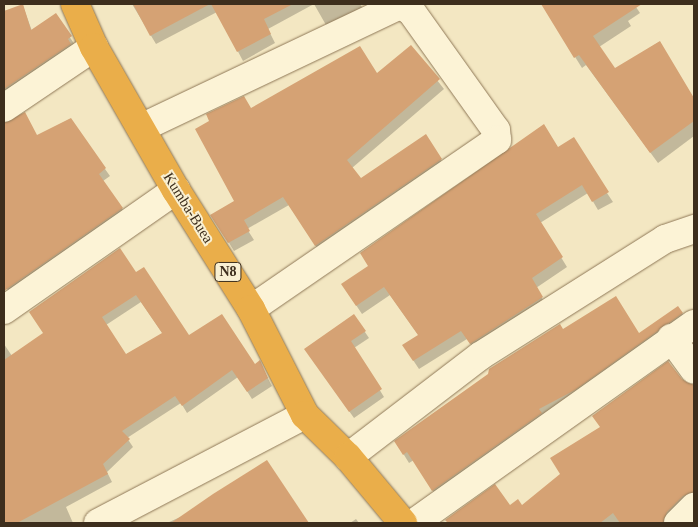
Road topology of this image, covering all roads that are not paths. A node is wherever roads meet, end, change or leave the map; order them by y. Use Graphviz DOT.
graph roads {
  1 [pos="75,4"];
  2 [pos="94,47"];
  3 [pos="4,108"];
  4 [pos="140,128"];
  5 [pos="176,190"];
  6 [pos="694,229"];
  7 [pos="251,309"];
  8 [pos="4,310"];
  9 [pos="694,324"];
  10 [pos="671,338"];
  11 [pos="694,370"];
  12 [pos="306,415"];
  13 [pos="348,457"];
  14 [pos="694,506"];
  15 [pos="98,523"];
  16 [pos="403,523"];
  17 [pos="414,523"];
  18 [pos="678,523"];
  1 -- 2 [label="highway, Kumba-Buea / N8"];
  2 -- 3 [label="street"];
  2 -- 4 [label="highway, Kumba-Buea / N8"];
  4 -- 5 [label="highway, Kumba-Buea / N8"];
  4 -- 7 [label="street"];
  5 -- 7 [label="highway, Kumba-Buea / N8"];
  5 -- 8 [label="street"];
  6 -- 13 [label="street"];
  7 -- 12 [label="highway, Kumba-Buea / N8"];
  9 -- 10 [label="street"];
  10 -- 11 [label="street"];
  10 -- 17 [label="street"];
  12 -- 13 [label="highway, Kumba-Buea / N8"];
  12 -- 15 [label="street"];
  13 -- 16 [label="highway, Kumba-Buea / N8"];
  14 -- 18 [label="street"];
}
